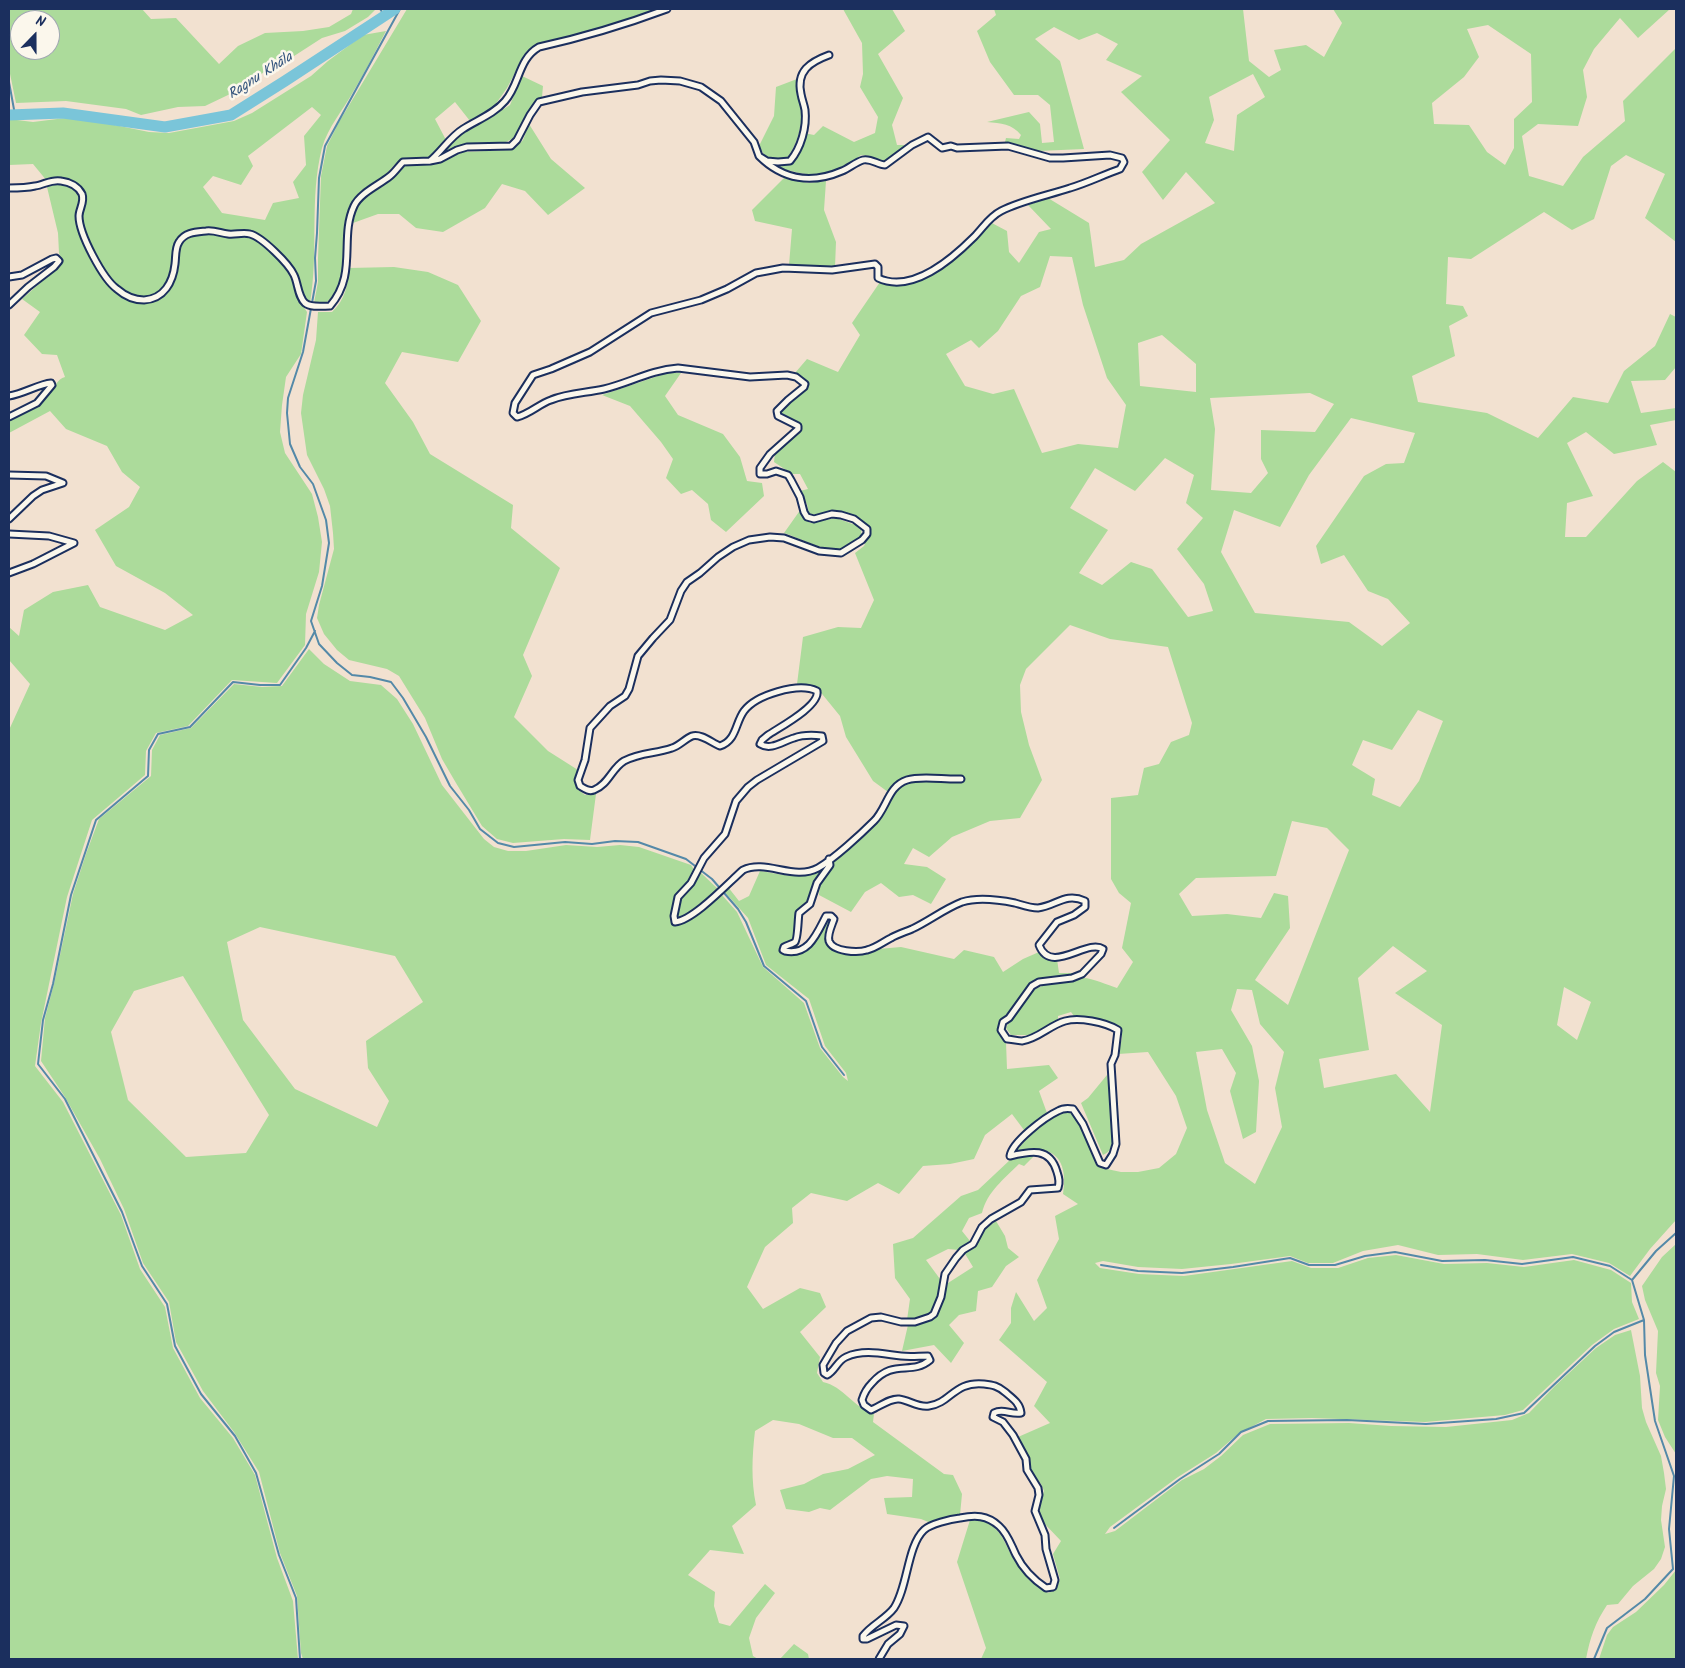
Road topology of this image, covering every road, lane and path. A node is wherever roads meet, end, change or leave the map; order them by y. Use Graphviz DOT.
graph roads {
  1 [pos="667,9"];
  2 [pos="830,56"];
  3 [pos="760,156"];
  4 [pos="430,161"];
  5 [pos="9,188"];
  6 [pos="9,277"];
  7 [pos="9,305"];
  8 [pos="9,396"];
  9 [pos="9,417"];
  10 [pos="9,475"];
  11 [pos="9,519"];
  12 [pos="9,534"];
  13 [pos="9,573"];
  14 [pos="961,779"];
  15 [pos="829,859"];
  16 [pos="879,1659"];
  1 -- 4 [label="street"];
  2 -- 3 [label="street"];
  3 -- 4 [label="street"];
  3 -- 15 [label="street"];
  4 -- 5 [label="street"];
  6 -- 7 [label="street"];
  8 -- 9 [label="street"];
  10 -- 11 [label="street"];
  12 -- 13 [label="street"];
  14 -- 15 [label="street"];
  15 -- 16 [label="street"];
}
